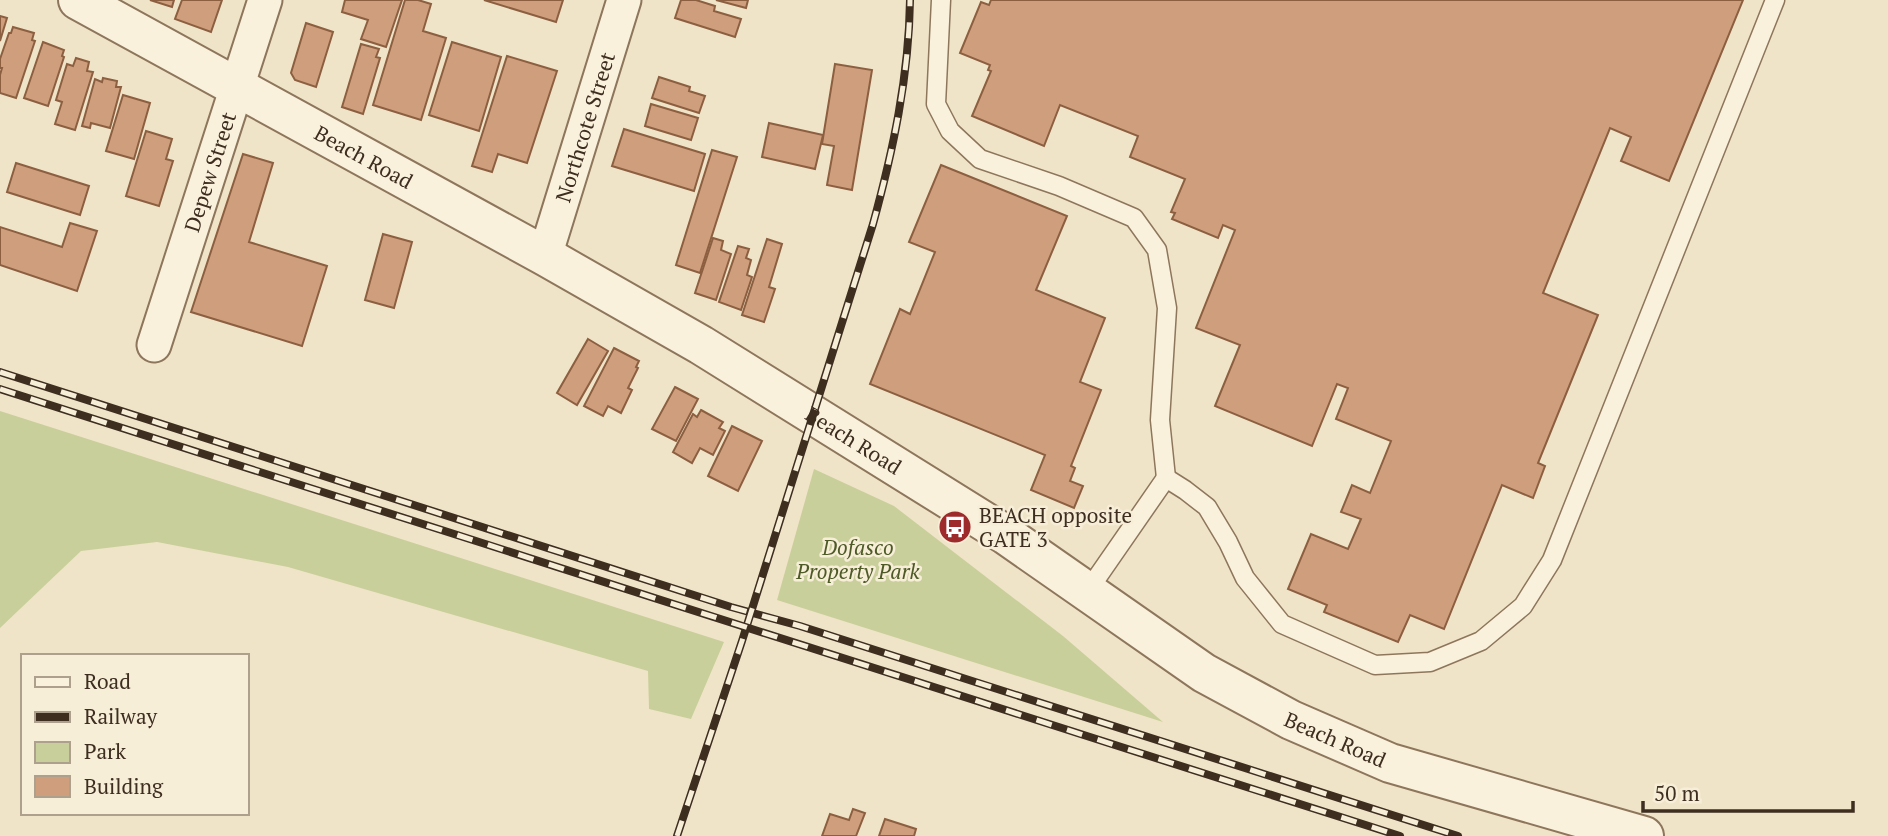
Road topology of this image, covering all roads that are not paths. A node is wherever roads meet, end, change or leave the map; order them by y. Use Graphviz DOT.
graph roads {
  1 [pos="78,0"];
  2 [pos="265,0"];
  3 [pos="624,0"];
  4 [pos="941,0"];
  5 [pos="1775,0"];
  6 [pos="237,88"];
  7 [pos="545,256"];
  8 [pos="154,345"];
  9 [pos="1166,478"];
  10 [pos="1087,592"];
  11 [pos="1644,836"];
  1 -- 6 [label="street, Beach Road"];
  2 -- 6 [label="street, Depew Street"];
  3 -- 7 [label="street, Northcote Street"];
  4 -- 9 [label="lane"];
  5 -- 9 [label="lane"];
  6 -- 7 [label="street, Beach Road"];
  6 -- 8 [label="street, Depew Street"];
  7 -- 10 [label="street, Beach Road"];
  9 -- 10 [label="lane"];
  10 -- 11 [label="street, Beach Road"];
}
